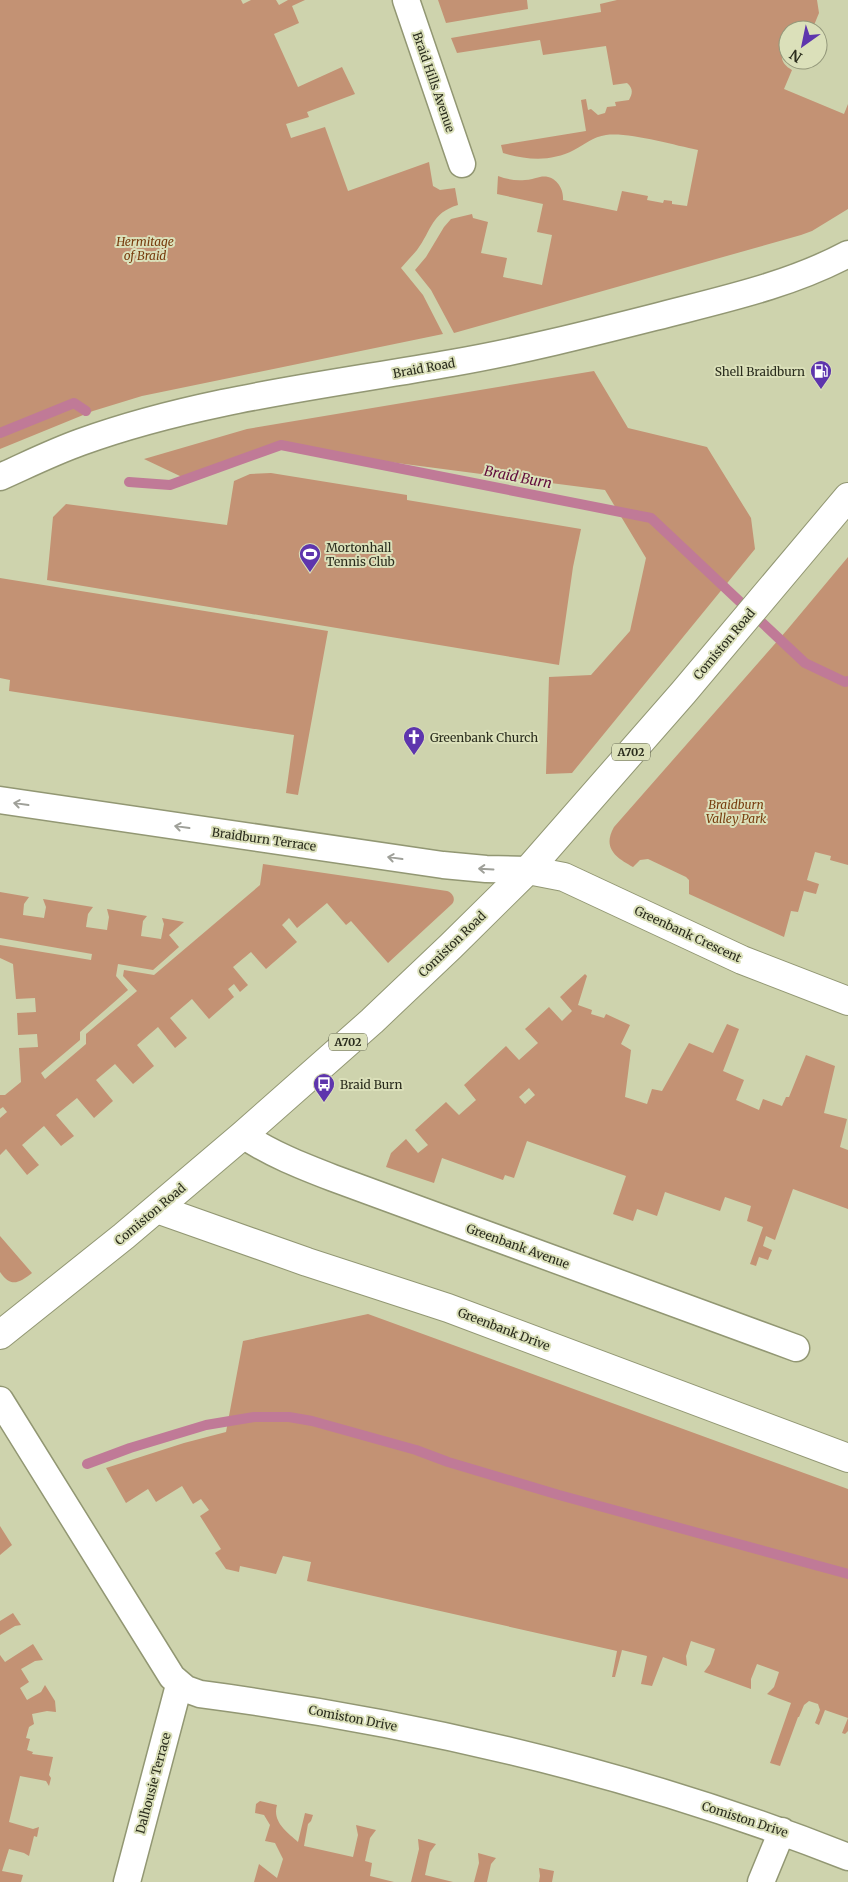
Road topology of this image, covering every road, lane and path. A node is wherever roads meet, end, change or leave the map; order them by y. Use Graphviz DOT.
graph roads {
  1 [pos="406,0"];
  2 [pos="462,164"];
  3 [pos="848,254"];
  4 [pos="0,478"];
  5 [pos="848,497"];
  6 [pos="0,800"];
  7 [pos="528,870"];
  8 [pos="848,1001"];
  9 [pos="243,1136"];
  10 [pos="157,1209"];
  11 [pos="4,1324"];
  12 [pos="796,1348"];
  13 [pos="0,1400"];
  14 [pos="848,1458"];
  15 [pos="179,1685"];
  16 [pos="782,1831"];
  17 [pos="848,1857"];
  18 [pos="127,1882"];
  19 [pos="761,1882"];
  1 -- 2 [label="street, Braid Hills Avenue"];
  3 -- 4 [label="street, Braid Road"];
  5 -- 7 [label="main road, Comiston Road / A702"];
  7 -- 6 [label="street, Braidburn Terrace, one-way"];
  7 -- 8 [label="main road, Greenbank Crescent"];
  7 -- 9 [label="main road, Comiston Road / A702"];
  9 -- 10 [label="main road, Comiston Road / A702"];
  9 -- 12 [label="street, Greenbank Avenue"];
  10 -- 11 [label="main road, Comiston Road / A702"];
  10 -- 14 [label="main road, Greenbank Drive"];
  13 -- 15 [label="street"];
  15 -- 16 [label="street, Comiston Drive"];
  15 -- 18 [label="street, Dalhousie Terrace"];
  16 -- 17 [label="street, Comiston Drive"];
  16 -- 19 [label="street"];
}
